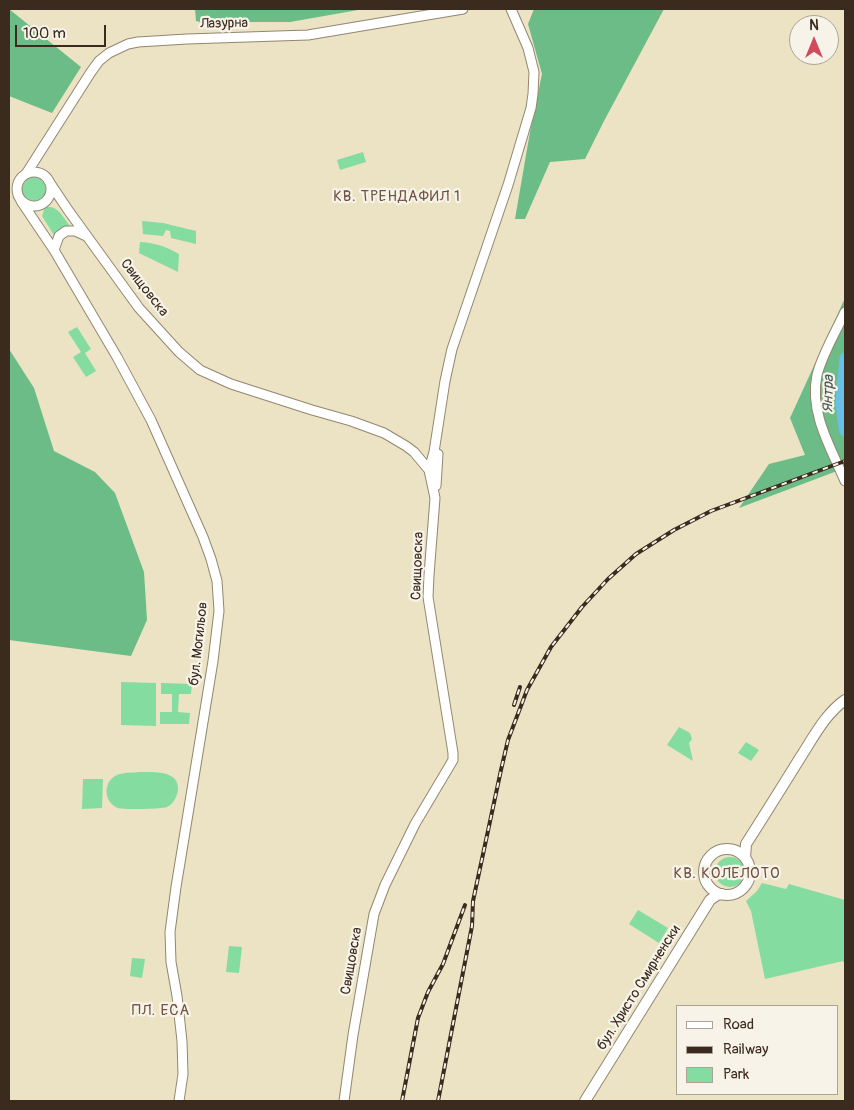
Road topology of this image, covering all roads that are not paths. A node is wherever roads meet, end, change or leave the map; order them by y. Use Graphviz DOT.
graph roads {
  1 [pos="463,9"];
  2 [pos="511,9"];
  3 [pos="40,154"];
  4 [pos="22,177"];
  5 [pos="46,178"];
  6 [pos="9,182"];
  7 [pos="9,191"];
  8 [pos="20,200"];
  9 [pos="44,203"];
  10 [pos="68,210"];
  11 [pos="41,229"];
  12 [pos="88,238"];
  13 [pos="54,250"];
  14 [pos="845,312"];
  15 [pos="441,411"];
  16 [pos="429,470"];
  17 [pos="845,481"];
  18 [pos="435,498"];
  19 [pos="845,700"];
  20 [pos="746,844"];
  21 [pos="728,849"];
  22 [pos="744,858"];
  23 [pos="706,882"];
  24 [pos="722,894"];
  25 [pos="710,900"];
  26 [pos="179,1101"];
  27 [pos="344,1101"];
  28 [pos="585,1101"];
  1 -- 3 [label="street, Лазурна"];
  2 -- 15 [label="street"];
  3 -- 4 [label="street, Лазурна"];
  3 -- 5 [label="street"];
  4 -- 5 [label="street"];
  4 -- 6 [label="street"];
  4 -- 8 [label="street"];
  5 -- 9 [label="street"];
  5 -- 10 [label="street, Свищовска"];
  7 -- 8 [label="street"];
  8 -- 9 [label="street"];
  8 -- 11 [label="street, бул. Могильов"];
  9 -- 10 [label="street, Свищовска"];
  9 -- 11 [label="street, бул. Могильов"];
  10 -- 12 [label="street, Свищовска"];
  11 -- 13 [label="street, бул. Могильов"];
  12 -- 13 [label="street"];
  12 -- 16 [label="street, Свищовска"];
  13 -- 26 [label="street, бул. Могильов"];
  14 -- 17 [label="street"];
  15 -- 16 [label="street"];
  15 -- 18 [label="street"];
  16 -- 18 [label="street, Свищовска"];
  18 -- 27 [label="street, Свищовска"];
  19 -- 20 [label="main road"];
  20 -- 21 [label="main road"];
  20 -- 22 [label="main road"];
  21 -- 22 [label="main road"];
  21 -- 23 [label="main road"];
  22 -- 24 [label="main road"];
  23 -- 24 [label="main road"];
  23 -- 25 [label="main road"];
  24 -- 25 [label="main road"];
  25 -- 28 [label="main road, бул. Христо Смирненски"];
}
